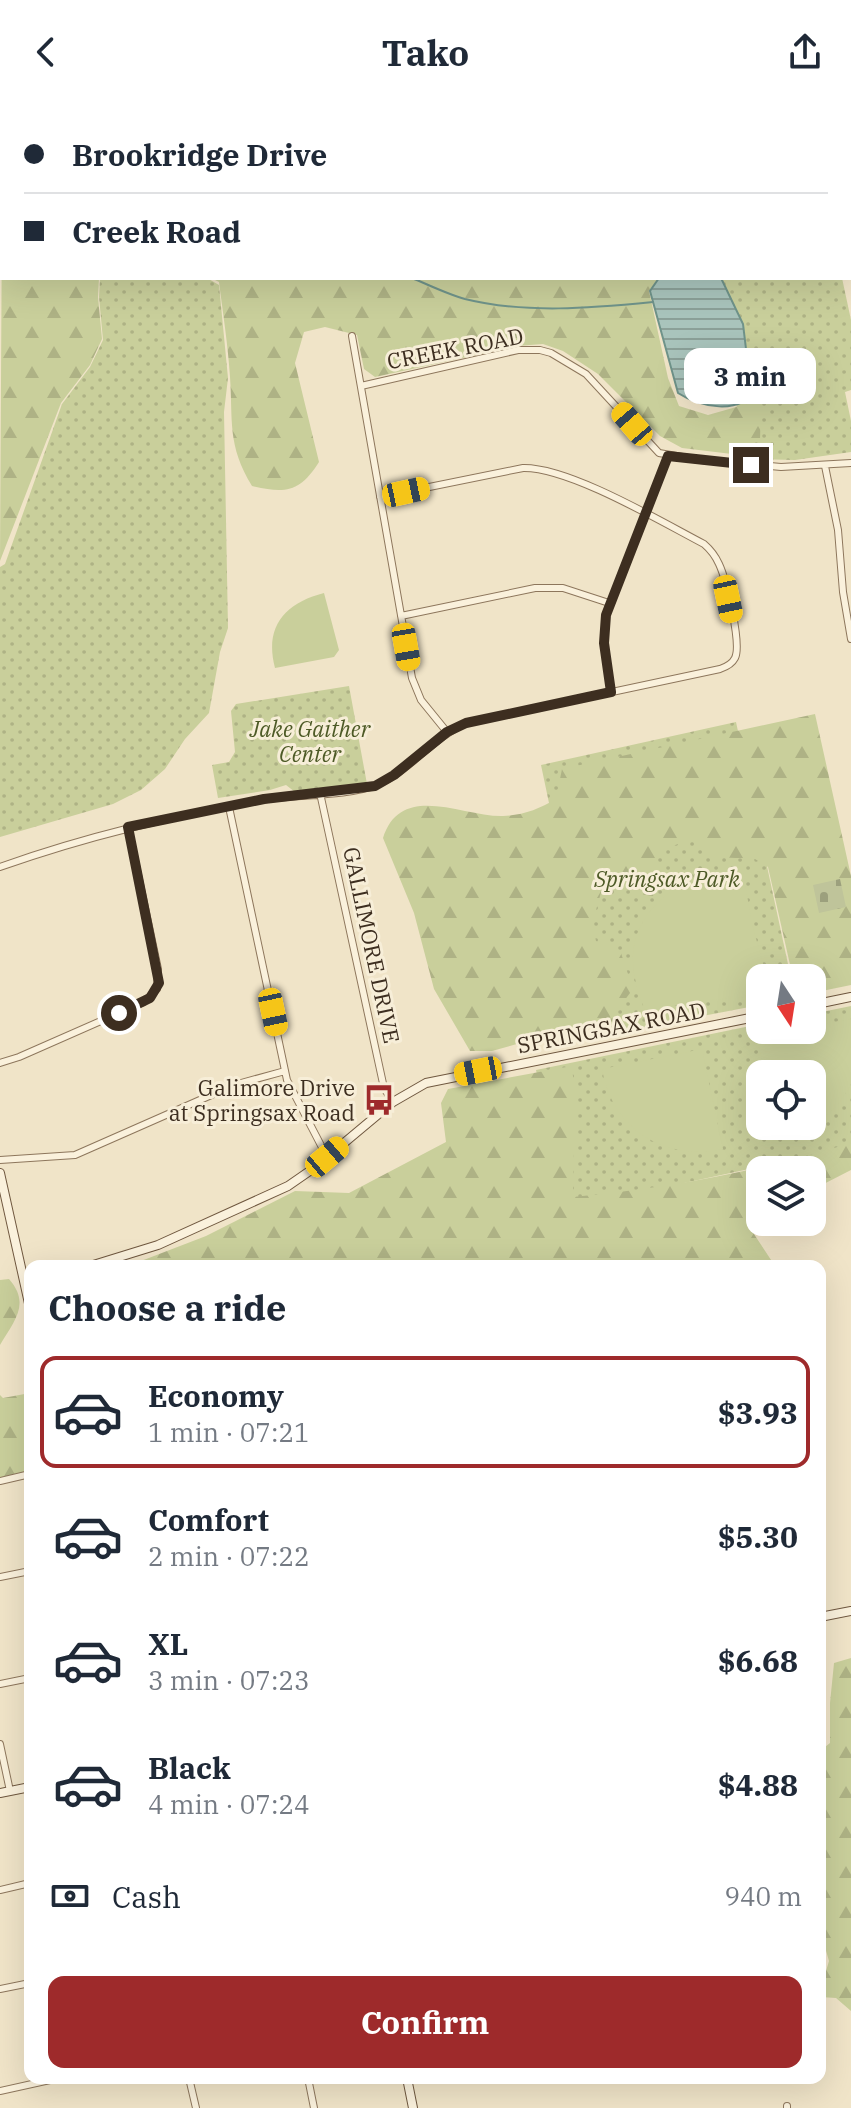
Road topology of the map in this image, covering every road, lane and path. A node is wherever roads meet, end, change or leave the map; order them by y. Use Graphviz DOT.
graph roads {
  1 [pos="352,336"];
  2 [pos="361,386"];
  3 [pos="668,456"];
  4 [pos="851,463"];
  5 [pos="825,466"];
  6 [pos="380,497"];
  7 [pos="645,514"];
  8 [pos="609,603"];
  9 [pos="401,616"];
  10 [pos="851,639"];
  11 [pos="611,692"];
  12 [pos="447,732"];
  13 [pos="320,793"];
  14 [pos="229,807"];
  15 [pos="128,827"];
  16 [pos="0,867"];
  17 [pos="851,997"];
  18 [pos="826,1002"];
  19 [pos="746,1019"];
  20 [pos="0,1063"];
  21 [pos="285,1071"];
  22 [pos="393,1102"];
  23 [pos="327,1157"];
  24 [pos="0,1160"];
  25 [pos="0,1173"];
  26 [pos="4,1215"];
  27 [pos="110,1260"];
  28 [pos="24,1271"];
  29 [pos="24,1475"];
  30 [pos="0,1481"];
  31 [pos="24,1572"];
  32 [pos="0,1577"];
  33 [pos="851,1611"];
  34 [pos="826,1616"];
  35 [pos="24,1679"];
  36 [pos="0,1684"];
  37 [pos="0,1744"];
  38 [pos="24,1788"];
  39 [pos="10,1791"];
  40 [pos="0,1793"];
  41 [pos="24,1884"];
  42 [pos="0,1890"];
  43 [pos="24,1984"];
  44 [pos="0,1989"];
  45 [pos="32,2084"];
  46 [pos="190,2084"];
  47 [pos="309,2084"];
  48 [pos="408,2084"];
  49 [pos="0,2091"];
  50 [pos="196,2108"];
  51 [pos="314,2108"];
  52 [pos="413,2108"];
  1 -- 2 [label="street"];
  2 -- 3 [label="street, CREEK ROAD"];
  2 -- 6 [label="street"];
  3 -- 5 [label="street"];
  3 -- 7 [label="street"];
  4 -- 5 [label="street"];
  5 -- 10 [label="street"];
  6 -- 7 [label="street"];
  6 -- 9 [label="street"];
  7 -- 8 [label="street"];
  7 -- 11 [label="street"];
  8 -- 9 [label="street"];
  8 -- 11 [label="street"];
  9 -- 12 [label="street"];
  11 -- 12 [label="street"];
  12 -- 13 [label="street"];
  13 -- 14 [label="street"];
  13 -- 22 [label="street, GALLIMORE DRIVE"];
  14 -- 15 [label="street"];
  14 -- 21 [label="street"];
  15 -- 16 [label="street"];
  15 -- 20 [label="street"];
  17 -- 18 [label="street"];
  19 -- 22 [label="street, SPRINGSAX ROAD"];
  21 -- 23 [label="street"];
  21 -- 24 [label="street"];
  22 -- 23 [label="street, SPRINGSAX ROAD"];
  23 -- 27 [label="street, SPRINGSAX ROAD"];
  25 -- 26 [label="street"];
  26 -- 28 [label="street"];
  29 -- 30 [label="street"];
  31 -- 32 [label="street"];
  33 -- 34 [label="street"];
  35 -- 36 [label="street"];
  37 -- 39 [label="street"];
  38 -- 39 [label="street"];
  39 -- 40 [label="street"];
  41 -- 42 [label="street"];
  43 -- 44 [label="street"];
  45 -- 49 [label="street"];
  46 -- 50 [label="street"];
  47 -- 51 [label="street"];
  48 -- 52 [label="street"];
}
